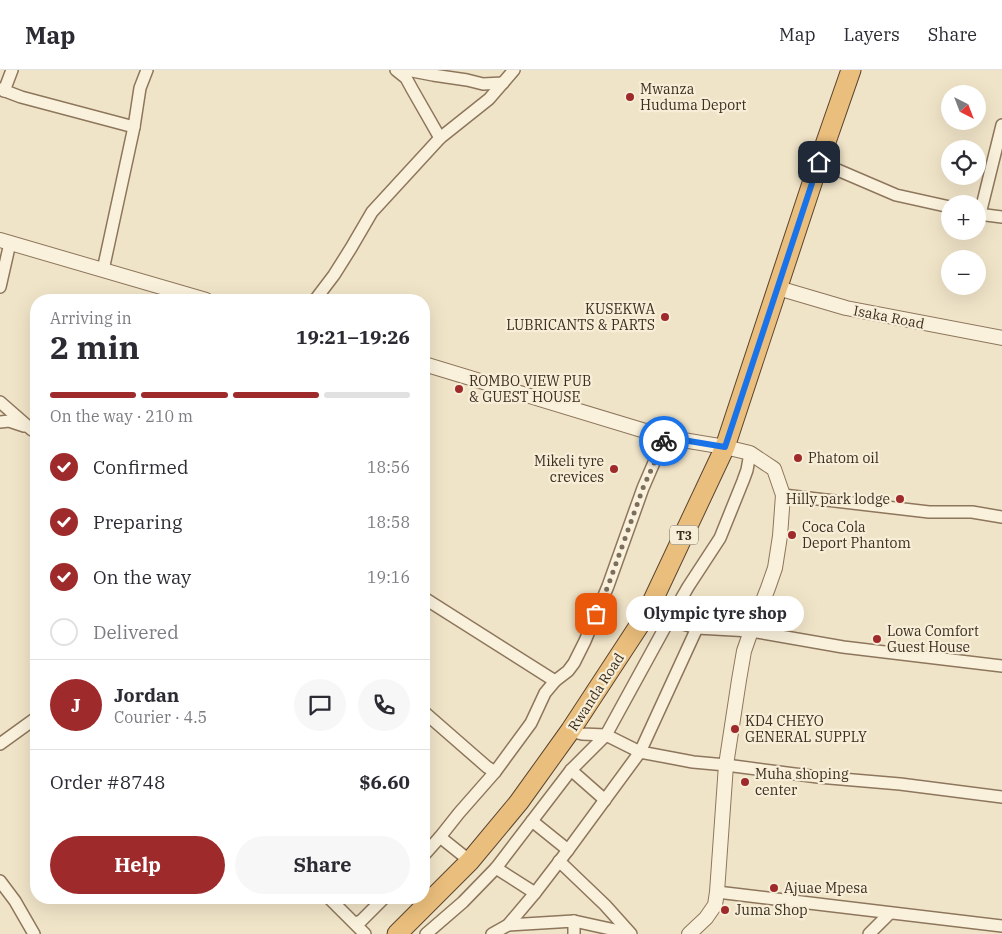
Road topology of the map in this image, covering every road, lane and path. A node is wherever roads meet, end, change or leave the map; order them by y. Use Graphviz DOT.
graph roads {
  1 [pos="12,70"];
  2 [pos="146,70"];
  3 [pos="396,70"];
  4 [pos="407,70"];
  5 [pos="514,70"];
  6 [pos="850,70"];
  7 [pos="504,84"];
  8 [pos="2,90"];
  9 [pos="1002,125"];
  10 [pos="134,127"];
  11 [pos="440,138"];
  12 [pos="819,162"];
  13 [pos="984,195"];
  14 [pos="941,205"];
  15 [pos="986,215"];
  16 [pos="1002,217"];
  17 [pos="5,241"];
  18 [pos="103,270"];
  19 [pos="0,287"];
  20 [pos="778,288"];
  21 [pos="185,294"];
  22 [pos="320,294"];
  23 [pos="1002,338"];
  24 [pos="430,366"];
  25 [pos="0,402"];
  26 [pos="0,422"];
  27 [pos="30,428"];
  28 [pos="30,430"];
  29 [pos="665,437"];
  30 [pos="725,447"];
  31 [pos="750,453"];
  32 [pos="782,495"];
  33 [pos="1002,517"];
  34 [pos="430,602"];
  35 [pos="646,615"];
  36 [pos="669,620"];
  37 [pos="697,628"];
  38 [pos="751,631"];
  39 [pos="1002,666"];
  40 [pos="556,681"];
  41 [pos="430,717"];
  42 [pos="30,722"];
  43 [pos="570,731"];
  44 [pos="606,735"];
  45 [pos="0,744"];
  46 [pos="640,752"];
  47 [pos="726,765"];
  48 [pos="572,770"];
  49 [pos="495,772"];
  50 [pos="1002,797"];
  51 [pos="605,800"];
  52 [pos="532,822"];
  53 [pos="440,837"];
  54 [pos="430,848"];
  55 [pos="568,850"];
  56 [pos="470,861"];
  57 [pos="559,861"];
  58 [pos="496,868"];
  59 [pos="0,880"];
  60 [pos="717,892"];
  61 [pos="535,893"];
  62 [pos="430,902"];
  63 [pos="335,904"];
  64 [pos="378,904"];
  65 [pos="428,904"];
  66 [pos="890,912"];
  67 [pos="574,921"];
  68 [pos="355,923"];
  69 [pos="508,925"];
  70 [pos="1002,926"];
  71 [pos="34,934"];
  72 [pos="365,934"];
  73 [pos="398,934"];
  74 [pos="426,934"];
  75 [pos="492,934"];
  76 [pos="574,934"];
  77 [pos="630,934"];
  78 [pos="689,934"];
  79 [pos="869,934"];
  1 -- 8 [label="street"];
  2 -- 10 [label="street"];
  3 -- 11 [label="street"];
  4 -- 7 [label="street"];
  5 -- 7 [label="street"];
  6 -- 12 [label="highway, Rwanda Road / T3"];
  7 -- 11 [label="street"];
  8 -- 10 [label="street"];
  9 -- 13 [label="street"];
  10 -- 18 [label="street"];
  11 -- 22 [label="street"];
  12 -- 14 [label="street"];
  12 -- 20 [label="highway, Rwanda Road / T3"];
  15 -- 16 [label="street"];
  17 -- 18 [label="street"];
  17 -- 19 [label="street"];
  18 -- 21 [label="street"];
  20 -- 23 [label="street, Isaka Road"];
  20 -- 30 [label="highway, Rwanda Road / T3"];
  24 -- 29 [label="street"];
  25 -- 27 [label="street"];
  26 -- 28 [label="street"];
  29 -- 30 [label="street"];
  29 -- 40 [label="street"];
  30 -- 31 [label="street"];
  30 -- 35 [label="highway, Rwanda Road / T3"];
  31 -- 32 [label="street"];
  31 -- 36 [label="street"];
  32 -- 33 [label="street"];
  32 -- 38 [label="street"];
  34 -- 40 [label="street"];
  35 -- 36 [label="street"];
  35 -- 43 [label="highway, Rwanda Road / T3"];
  36 -- 37 [label="street"];
  36 -- 44 [label="street"];
  37 -- 38 [label="street"];
  37 -- 46 [label="street"];
  38 -- 39 [label="street"];
  38 -- 47 [label="street"];
  40 -- 49 [label="street"];
  41 -- 49 [label="street"];
  42 -- 45 [label="street"];
  43 -- 44 [label="street"];
  43 -- 56 [label="highway, Rwanda Road / T3"];
  44 -- 46 [label="street"];
  44 -- 48 [label="street"];
  46 -- 47 [label="street"];
  46 -- 51 [label="street"];
  47 -- 50 [label="street"];
  47 -- 60 [label="street"];
  48 -- 51 [label="street"];
  48 -- 52 [label="street"];
  49 -- 53 [label="street"];
  51 -- 55 [label="street"];
  52 -- 55 [label="street"];
  52 -- 58 [label="street"];
  53 -- 54 [label="street"];
  53 -- 56 [label="street"];
  55 -- 57 [label="street"];
  56 -- 62 [label="highway, Rwanda Road / T3"];
  57 -- 61 [label="street"];
  57 -- 77 [label="street"];
  58 -- 61 [label="street"];
  58 -- 74 [label="street"];
  59 -- 71 [label="street"];
  60 -- 66 [label="street"];
  60 -- 78 [label="street"];
  61 -- 69 [label="street"];
  63 -- 68 [label="street"];
  64 -- 68 [label="street"];
  65 -- 73 [label="highway, Rwanda Road / T3"];
  66 -- 70 [label="street"];
  66 -- 79 [label="street"];
  67 -- 69 [label="street"];
  67 -- 76 [label="street"];
  67 -- 77 [label="street"];
  68 -- 72 [label="street"];
  69 -- 75 [label="street"];
}
